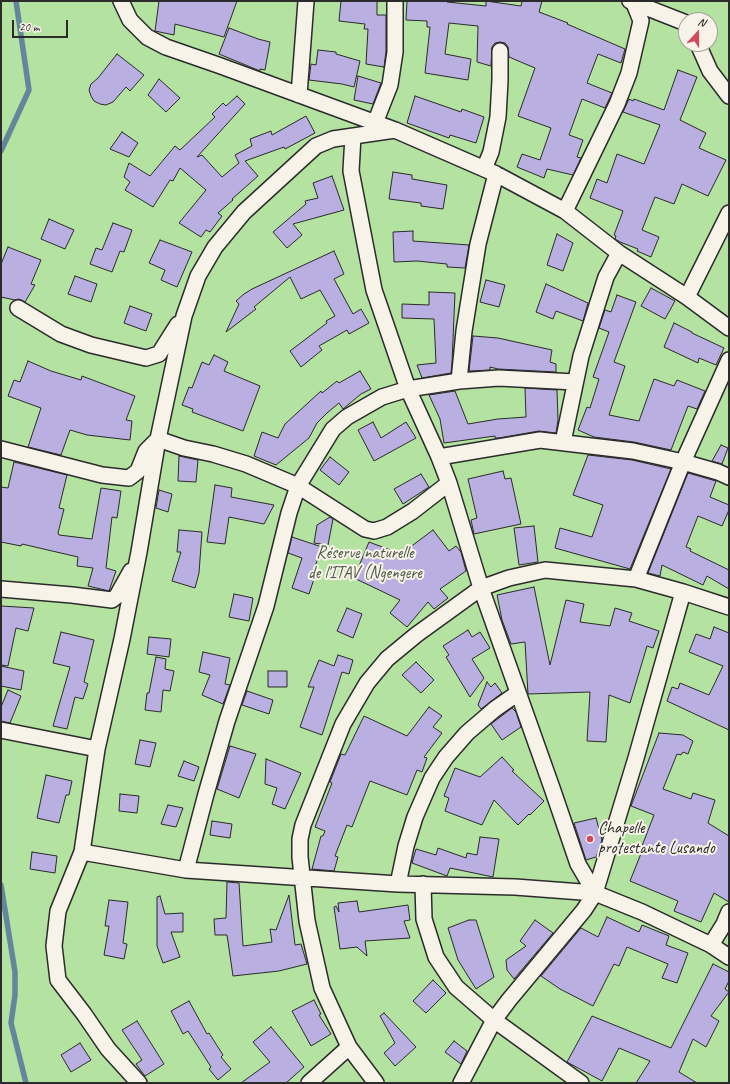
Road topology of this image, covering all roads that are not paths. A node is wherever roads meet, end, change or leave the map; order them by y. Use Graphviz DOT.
graph roads {
  1 [pos="121,1"];
  2 [pos="306,1"];
  3 [pos="395,1"];
  4 [pos="632,1"];
  5 [pos="678,20"];
  6 [pos="500,51"];
  7 [pos="702,52"];
  8 [pos="300,95"];
  9 [pos="729,96"];
  10 [pos="375,123"];
  11 [pos="395,130"];
  12 [pos="353,136"];
  13 [pos="490,172"];
  14 [pos="565,211"];
  15 [pos="729,213"];
  16 [pos="619,253"];
  17 [pos="687,297"];
  18 [pos="18,308"];
  19 [pos="184,316"];
  20 [pos="729,328"];
  21 [pos="729,360"];
  22 [pos="459,381"];
  23 [pos="575,382"];
  24 [pos="408,389"];
  25 [pos="158,439"];
  26 [pos="563,442"];
  27 [pos="1,449"];
  28 [pos="439,457"];
  29 [pos="683,462"];
  30 [pos="729,477"];
  31 [pos="449,483"];
  32 [pos="298,486"];
  33 [pos="137,564"];
  34 [pos="636,579"];
  35 [pos="481,588"];
  36 [pos="1,589"];
  37 [pos="683,592"];
  38 [pos="729,607"];
  39 [pos="518,693"];
  40 [pos="1,730"];
  41 [pos="97,749"];
  42 [pos="82,852"];
  43 [pos="186,870"];
  44 [pos="302,878"];
  45 [pos="398,884"];
  46 [pos="423,884"];
  47 [pos="596,893"];
  48 [pos="729,912"];
  49 [pos="711,945"];
  50 [pos="729,957"];
  51 [pos="494,1020"];
  52 [pos="349,1047"];
  53 [pos="139,1083"];
  54 [pos="309,1083"];
  55 [pos="376,1083"];
  56 [pos="461,1083"];
  57 [pos="581,1083"];
  1 -- 8 [label="street"];
  2 -- 8 [label="street"];
  3 -- 10 [label="street"];
  4 -- 5 [label="street"];
  4 -- 14 [label="street"];
  6 -- 13 [label="street"];
  7 -- 9 [label="street"];
  8 -- 10 [label="street"];
  10 -- 11 [label="street"];
  11 -- 12 [label="street"];
  11 -- 13 [label="street"];
  12 -- 19 [label="street"];
  12 -- 24 [label="street"];
  13 -- 14 [label="street"];
  13 -- 22 [label="street"];
  14 -- 16 [label="street"];
  15 -- 17 [label="street"];
  16 -- 17 [label="street"];
  16 -- 23 [label="street"];
  17 -- 20 [label="street"];
  18 -- 19 [label="street"];
  19 -- 25 [label="street"];
  21 -- 29 [label="street"];
  22 -- 23 [label="street"];
  22 -- 24 [label="street"];
  23 -- 26 [label="street"];
  24 -- 28 [label="street"];
  24 -- 32 [label="street"];
  25 -- 27 [label="street"];
  25 -- 32 [label="street"];
  25 -- 33 [label="street"];
  26 -- 28 [label="street"];
  26 -- 29 [label="street"];
  28 -- 31 [label="street"];
  29 -- 30 [label="street"];
  29 -- 34 [label="street"];
  31 -- 32 [label="street"];
  31 -- 35 [label="street"];
  32 -- 43 [label="street"];
  33 -- 36 [label="street"];
  33 -- 41 [label="street"];
  34 -- 35 [label="street"];
  34 -- 37 [label="street"];
  35 -- 39 [label="street"];
  35 -- 44 [label="street"];
  37 -- 38 [label="street"];
  37 -- 47 [label="street"];
  39 -- 45 [label="street"];
  39 -- 47 [label="street"];
  40 -- 41 [label="street"];
  41 -- 42 [label="street"];
  42 -- 43 [label="street"];
  42 -- 53 [label="street"];
  43 -- 44 [label="street"];
  44 -- 45 [label="street"];
  44 -- 52 [label="street"];
  45 -- 46 [label="street"];
  46 -- 47 [label="street"];
  46 -- 51 [label="street"];
  47 -- 49 [label="street"];
  47 -- 51 [label="street"];
  48 -- 49 [label="street"];
  49 -- 50 [label="street"];
  51 -- 56 [label="street"];
  51 -- 57 [label="street"];
  52 -- 54 [label="street"];
  52 -- 55 [label="street"];
}
